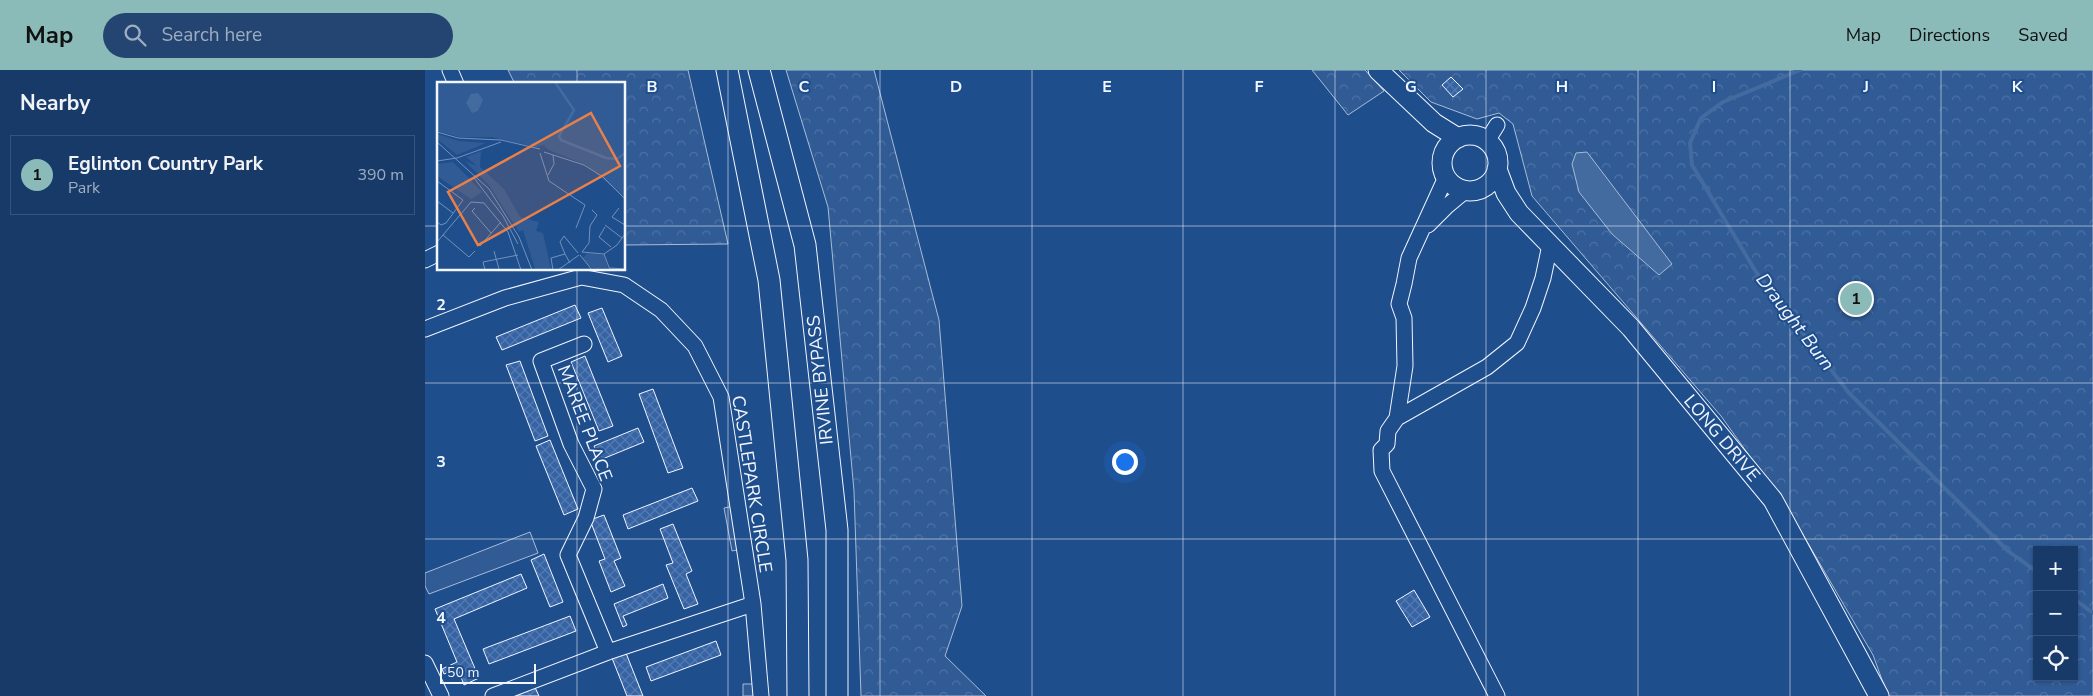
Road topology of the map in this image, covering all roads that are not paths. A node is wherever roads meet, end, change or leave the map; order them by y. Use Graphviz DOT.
graph roads {
  1 [pos="450,70"];
  2 [pos="727,70"];
  3 [pos="759,70"];
  4 [pos="1378,70"];
  5 [pos="456,82"];
  6 [pos="1411,102"];
  7 [pos="1497,125"];
  8 [pos="1458,138"];
  9 [pos="1487,141"];
  10 [pos="1443,158"];
  11 [pos="1497,169"];
  12 [pos="1445,177"];
  13 [pos="1472,190"];
  14 [pos="1519,213"];
  15 [pos="1422,232"];
  16 [pos="1550,245"];
  17 [pos="437,254"];
  18 [pos="425,260"];
  19 [pos="425,329"];
  20 [pos="584,344"];
  21 [pos="1397,418"];
  22 [pos="753,604"];
  23 [pos="608,652"];
  24 [pos="425,663"];
  25 [pos="441,696"];
  26 [pos="493,696"];
  27 [pos="761,696"];
  28 [pos="798,696"];
  29 [pos="837,696"];
  30 [pos="1497,696"];
  31 [pos="1879,696"];
  1 -- 5 [label="street"];
  2 -- 28 [label="highway"];
  3 -- 29 [label="highway, IRVINE BYPASS"];
  4 -- 6 [label="main road"];
  6 -- 8 [label="main road"];
  6 -- 10 [label="main road"];
  7 -- 9 [label="street"];
  8 -- 9 [label="main road"];
  8 -- 10 [label="main road"];
  9 -- 11 [label="main road"];
  10 -- 12 [label="main road"];
  11 -- 13 [label="main road"];
  11 -- 14 [label="main road, LONG DRIVE"];
  12 -- 13 [label="main road"];
  12 -- 15 [label="street"];
  13 -- 14 [label="main road, LONG DRIVE"];
  13 -- 15 [label="street"];
  14 -- 16 [label="main road, LONG DRIVE"];
  15 -- 21 [label="street"];
  16 -- 21 [label="street"];
  16 -- 31 [label="main road, LONG DRIVE"];
  17 -- 18 [label="street"];
  19 -- 22 [label="street, CASTLEPARK CIRCLE"];
  20 -- 23 [label="street, MAREE PLACE"];
  21 -- 30 [label="street"];
  22 -- 23 [label="street"];
  22 -- 27 [label="street, CASTLEPARK CIRCLE"];
  23 -- 26 [label="street"];
  24 -- 25 [label="street"];
}
